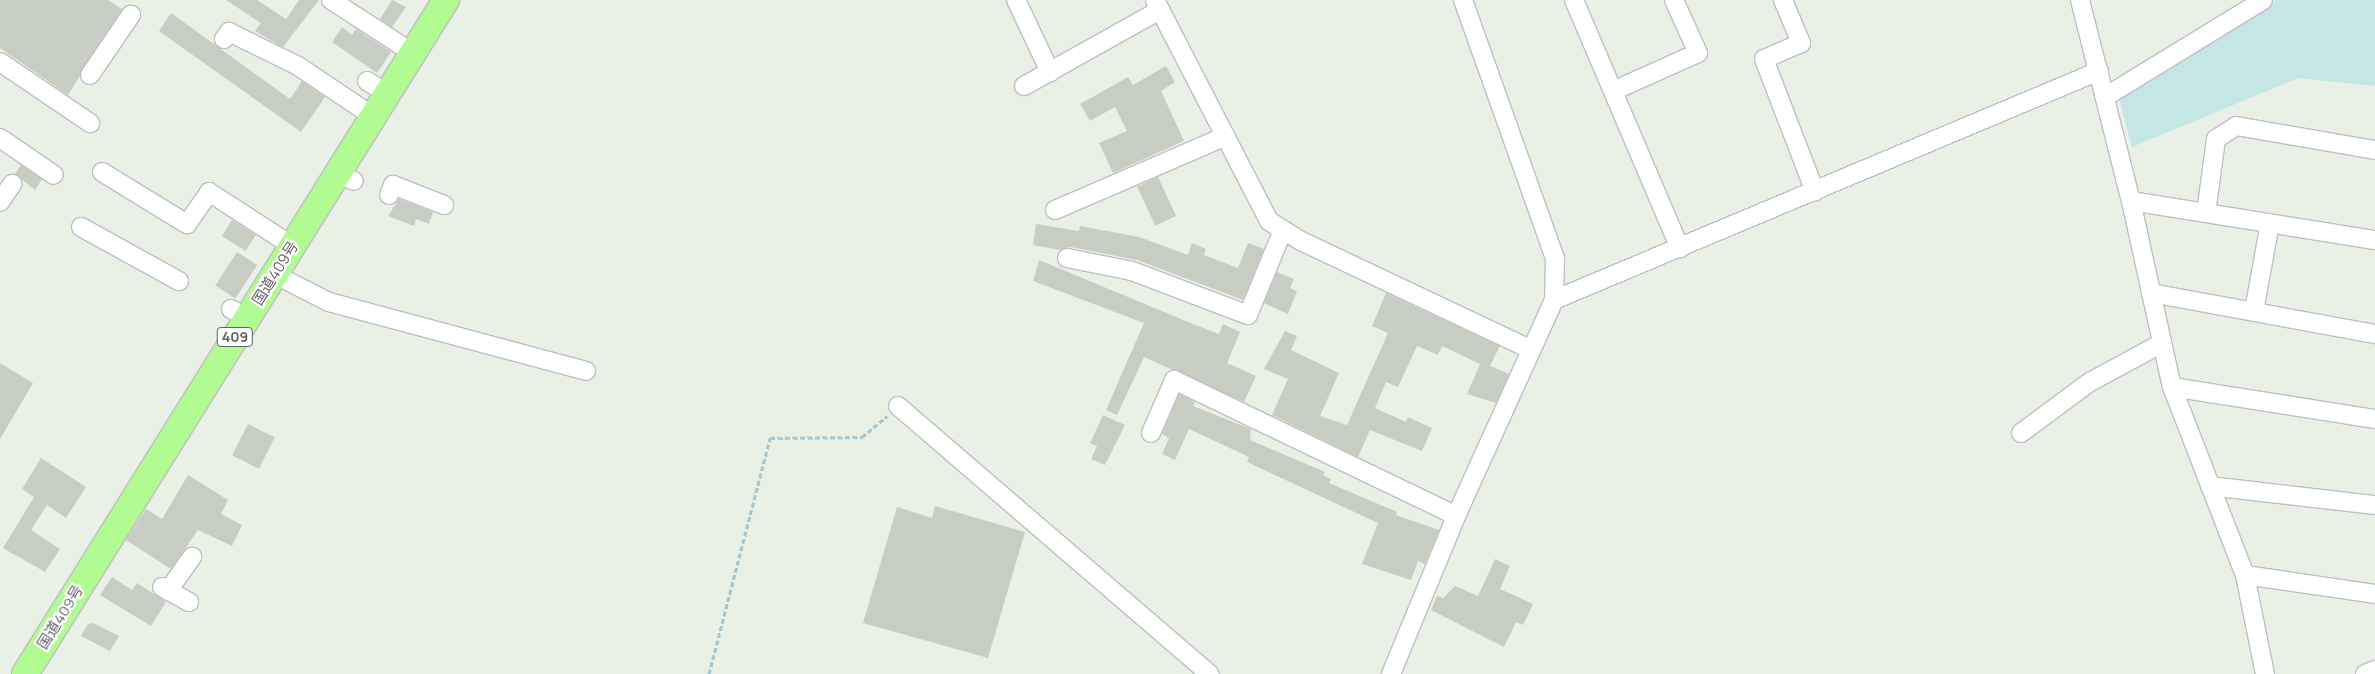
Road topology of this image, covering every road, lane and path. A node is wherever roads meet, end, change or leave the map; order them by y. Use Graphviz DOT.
graph roads {
  1 [pos="331,0"];
  2 [pos="446,0"];
  3 [pos="1016,0"];
  4 [pos="1463,0"];
  5 [pos="1574,0"];
  6 [pos="1674,0"];
  7 [pos="1783,0"];
  8 [pos="2080,0"];
  9 [pos="2262,0"];
  10 [pos="1157,5"];
  11 [pos="131,15"];
  12 [pos="224,39"];
  13 [pos="413,53"];
  14 [pos="0,62"];
  15 [pos="2099,71"];
  16 [pos="1050,72"];
  17 [pos="90,74"];
  18 [pos="1024,86"];
  19 [pos="1613,91"];
  20 [pos="2105,97"];
  21 [pos="374,117"];
  22 [pos="90,122"];
  23 [pos="1226,136"];
  24 [pos="0,138"];
  25 [pos="2375,150"];
  26 [pos="102,172"];
  27 [pos="54,175"];
  28 [pos="12,184"];
  29 [pos="1815,192"];
  30 [pos="389,195"];
  31 [pos="2131,201"];
  32 [pos="0,202"];
  33 [pos="444,205"];
  34 [pos="1055,210"];
  35 [pos="2206,213"];
  36 [pos="2270,223"];
  37 [pos="81,227"];
  38 [pos="1283,230"];
  39 [pos="2375,240"];
  40 [pos="292,246"];
  41 [pos="1680,248"];
  42 [pos="1067,258"];
  43 [pos="274,274"];
  44 [pos="179,281"];
  45 [pos="2151,292"];
  46 [pos="1554,300"];
  47 [pos="2254,311"];
  48 [pos="2375,334"];
  49 [pos="2162,343"];
  50 [pos="1530,349"];
  51 [pos="586,371"];
  52 [pos="2172,387"];
  53 [pos="898,406"];
  54 [pos="2375,419"];
  55 [pos="1151,433"];
  56 [pos="2021,433"];
  57 [pos="2210,486"];
  58 [pos="2375,505"];
  59 [pos="1456,516"];
  60 [pos="192,557"];
  61 [pos="2245,575"];
  62 [pos="2375,594"];
  63 [pos="189,602"];
  64 [pos="2375,670"];
  65 [pos="25,674"];
  66 [pos="709,674"];
  67 [pos="1210,674"];
  68 [pos="1391,674"];
  69 [pos="2265,674"];
  70 [pos="2365,674"];
  1 -- 13 [label="street"];
  2 -- 13 [label="highway, 国道409号 / 409"];
  3 -- 16 [label="street"];
  4 -- 46 [label="street"];
  5 -- 19 [label="street"];
  6 -- 19 [label="street"];
  7 -- 29 [label="street"];
  8 -- 15 [label="street"];
  9 -- 20 [label="street"];
  10 -- 16 [label="street"];
  10 -- 23 [label="street"];
  11 -- 17 [label="street"];
  12 -- 21 [label="street"];
  13 -- 21 [label="highway, 国道409号 / 409"];
  14 -- 22 [label="street"];
  15 -- 20 [label="street"];
  15 -- 29 [label="street"];
  16 -- 18 [label="street"];
  19 -- 41 [label="street"];
  20 -- 31 [label="street"];
  21 -- 40 [label="highway, 国道409号 / 409"];
  23 -- 34 [label="street"];
  23 -- 38 [label="street"];
  24 -- 27 [label="street"];
  25 -- 35 [label="street"];
  26 -- 40 [label="street"];
  28 -- 32 [label="street"];
  29 -- 41 [label="street"];
  30 -- 33 [label="street"];
  31 -- 35 [label="street"];
  31 -- 45 [label="street"];
  35 -- 36 [label="street"];
  36 -- 39 [label="street"];
  36 -- 47 [label="street"];
  37 -- 44 [label="street"];
  38 -- 42 [label="street"];
  38 -- 50 [label="street"];
  40 -- 43 [label="highway, 国道409号 / 409"];
  41 -- 46 [label="street"];
  43 -- 51 [label="street"];
  43 -- 65 [label="highway, 国道409号 / 409"];
  45 -- 47 [label="street"];
  45 -- 49 [label="street"];
  46 -- 50 [label="street"];
  47 -- 48 [label="street"];
  49 -- 52 [label="street"];
  49 -- 56 [label="street"];
  50 -- 59 [label="street"];
  52 -- 54 [label="street"];
  52 -- 57 [label="street"];
  53 -- 66 [label="path"];
  53 -- 67 [label="street"];
  55 -- 59 [label="street"];
  57 -- 58 [label="street"];
  57 -- 61 [label="street"];
  59 -- 68 [label="street"];
  60 -- 63 [label="street"];
  61 -- 62 [label="street"];
  61 -- 69 [label="street"];
  64 -- 70 [label="street"];
}
